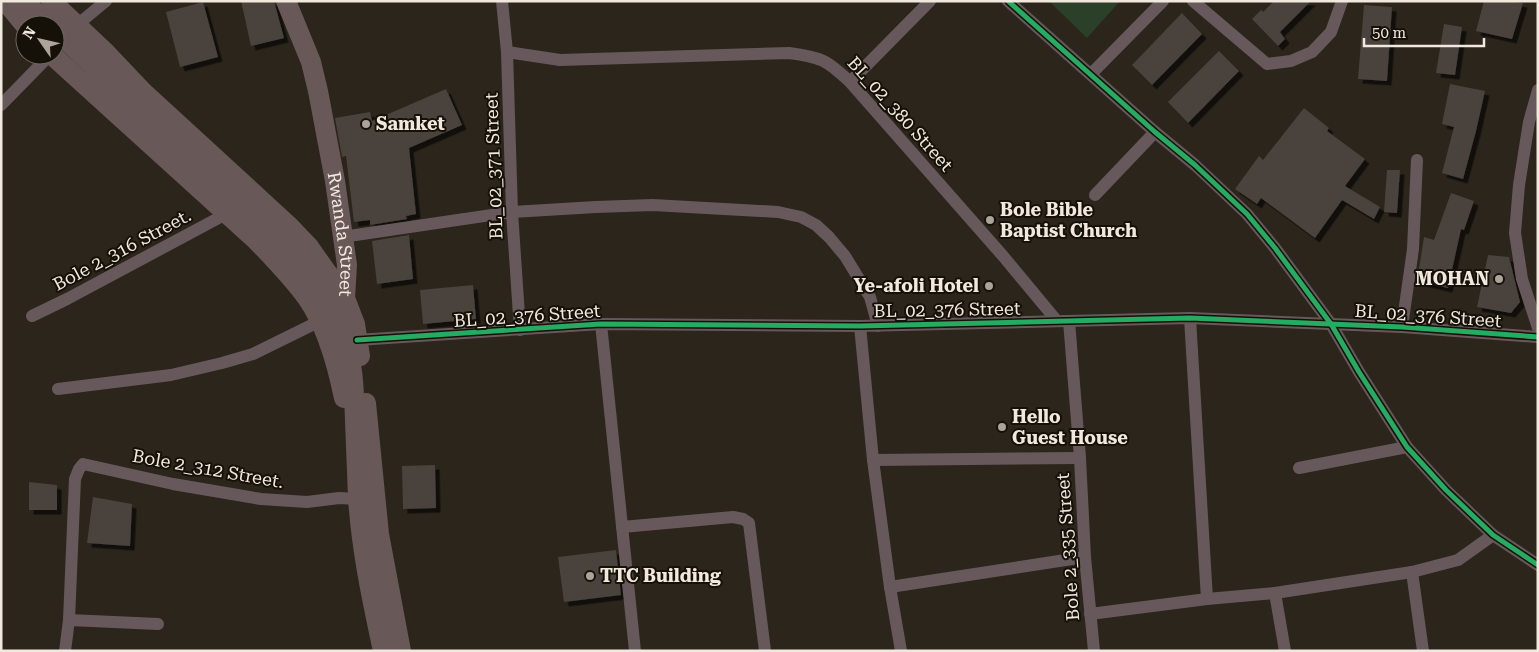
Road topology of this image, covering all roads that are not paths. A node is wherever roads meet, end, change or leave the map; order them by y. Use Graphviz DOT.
graph roads {
  1 [pos="5,1"];
  2 [pos="24,1"];
  3 [pos="51,1"];
  4 [pos="106,1"];
  5 [pos="286,1"];
  6 [pos="502,1"];
  7 [pos="930,1"];
  8 [pos="1008,1"];
  9 [pos="1163,1"];
  10 [pos="1193,1"];
  11 [pos="1342,1"];
  12 [pos="17,15"];
  13 [pos="39,15"];
  14 [pos="65,37"];
  15 [pos="65,40"];
  16 [pos="507,52"];
  17 [pos="41,65"];
  18 [pos="62,65"];
  19 [pos="1091,74"];
  20 [pos="850,82"];
  21 [pos="1538,90"];
  22 [pos="1,105"];
  23 [pos="1534,122"];
  24 [pos="1155,132"];
  25 [pos="1417,160"];
  26 [pos="1094,195"];
  27 [pos="512,212"];
  28 [pos="226,214"];
  29 [pos="342,237"];
  30 [pos="345,298"];
  31 [pos="32,316"];
  32 [pos="1190,318"];
  33 [pos="320,321"];
  34 [pos="1063,321"];
  35 [pos="601,324"];
  36 [pos="1331,324"];
  37 [pos="860,326"];
  38 [pos="878,326"];
  39 [pos="1402,327"];
  40 [pos="1538,328"];
  41 [pos="520,330"];
  42 [pos="1538,337"];
  43 [pos="357,340"];
  44 [pos="58,389"];
  45 [pos="355,420"];
  46 [pos="1407,447"];
  47 [pos="1080,458"];
  48 [pos="873,460"];
  49 [pos="1299,468"];
  50 [pos="358,499"];
  51 [pos="622,527"];
  52 [pos="1493,535"];
  53 [pos="1085,557"];
  54 [pos="1538,565"];
  55 [pos="1412,572"];
  56 [pos="890,587"];
  57 [pos="1275,594"];
  58 [pos="1207,599"];
  59 [pos="1090,614"];
  60 [pos="69,620"];
  61 [pos="158,624"];
  62 [pos="65,651"];
  63 [pos="383,651"];
  64 [pos="401,651"];
  65 [pos="635,651"];
  66 [pos="764,651"];
  67 [pos="901,651"];
  68 [pos="1094,651"];
  69 [pos="1285,651"];
  70 [pos="1423,651"];
  1 -- 12 [label="main road"];
  2 -- 13 [label="main road"];
  3 -- 30 [label="main road"];
  4 -- 14 [label="street"];
  5 -- 29 [label="main road, Rwanda Street"];
  6 -- 16 [label="street, BL_02_371 Street"];
  7 -- 20 [label="street"];
  8 -- 19 [label="street"];
  9 -- 19 [label="street"];
  10 -- 11 [label="street"];
  15 -- 45 [label="main road"];
  16 -- 20 [label="street, BL_02_380 Street"];
  16 -- 27 [label="street, BL_02_371 Street"];
  17 -- 22 [label="street"];
  18 -- 28 [label="main road"];
  19 -- 24 [label="street"];
  20 -- 34 [label="street, BL_02_380 Street"];
  21 -- 23 [label="street"];
  23 -- 40 [label="street"];
  24 -- 26 [label="street"];
  24 -- 36 [label="street"];
  25 -- 39 [label="street"];
  27 -- 29 [label="street"];
  27 -- 38 [label="street"];
  27 -- 41 [label="street, BL_02_371 Street"];
  28 -- 31 [label="street, Bole 2_316 Street."];
  28 -- 33 [label="main road"];
  29 -- 30 [label="main road, Rwanda Street"];
  30 -- 43 [label="main road, Rwanda Street"];
  32 -- 34 [label="street, BL_02_376 Street"];
  32 -- 36 [label="street, BL_02_376 Street"];
  32 -- 58 [label="street"];
  33 -- 44 [label="street"];
  33 -- 45 [label="main road"];
  34 -- 38 [label="street, BL_02_376 Street"];
  34 -- 47 [label="street, Bole 2_335 Street"];
  35 -- 37 [label="street, BL_02_376 Street"];
  35 -- 41 [label="street, BL_02_376 Street"];
  35 -- 51 [label="street"];
  36 -- 39 [label="street, BL_02_376 Street"];
  36 -- 46 [label="street"];
  37 -- 38 [label="street, BL_02_376 Street"];
  37 -- 48 [label="street"];
  39 -- 42 [label="street, BL_02_376 Street"];
  41 -- 43 [label="street, BL_02_376 Street"];
  43 -- 64 [label="main road, Rwanda Street"];
  45 -- 50 [label="main road"];
  46 -- 49 [label="street"];
  46 -- 52 [label="street"];
  47 -- 48 [label="street"];
  47 -- 53 [label="street, Bole 2_335 Street"];
  48 -- 56 [label="street"];
  50 -- 60 [label="street, Bole 2_312 Street."];
  50 -- 63 [label="main road"];
  51 -- 65 [label="street"];
  51 -- 66 [label="street"];
  52 -- 54 [label="street"];
  52 -- 55 [label="street"];
  53 -- 56 [label="street"];
  53 -- 59 [label="street, Bole 2_335 Street"];
  55 -- 57 [label="street"];
  55 -- 70 [label="street"];
  56 -- 67 [label="street"];
  57 -- 58 [label="street"];
  57 -- 69 [label="street"];
  58 -- 59 [label="street"];
  59 -- 68 [label="street, Bole 2_335 Street"];
  60 -- 61 [label="street"];
  60 -- 62 [label="street"];
}
